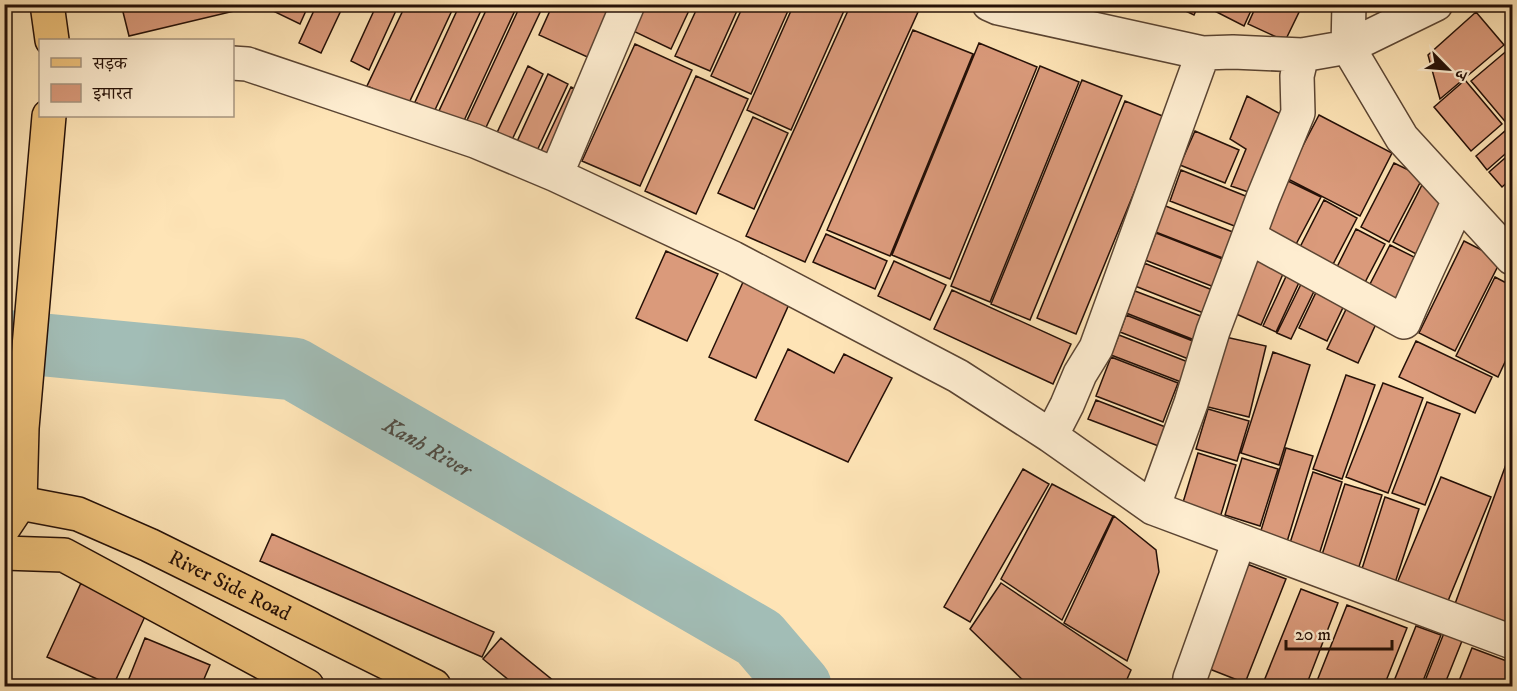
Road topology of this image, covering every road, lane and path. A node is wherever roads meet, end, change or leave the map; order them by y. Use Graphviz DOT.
graph roads {
  1 [pos="47,4"];
  2 [pos="628,4"];
  3 [pos="989,4"];
  4 [pos="1349,4"];
  5 [pos="1436,4"];
  6 [pos="52,39"];
  7 [pos="1348,47"];
  8 [pos="1203,53"];
  9 [pos="1302,55"];
  10 [pos="234,63"];
  11 [pos="48,119"];
  12 [pos="556,175"];
  13 [pos="1459,200"];
  14 [pos="1249,237"];
  15 [pos="1512,258"];
  16 [pos="1051,436"];
  17 [pos="1153,508"];
  18 [pos="10,510"];
  19 [pos="1239,541"];
  20 [pos="4,553"];
  21 [pos="1512,642"];
  22 [pos="307,687"];
  23 [pos="434,687"];
  24 [pos="1189,687"];
  1 -- 6 [label="main road"];
  2 -- 12 [label="street"];
  3 -- 8 [label="street"];
  4 -- 7 [label="street"];
  5 -- 7 [label="street"];
  7 -- 9 [label="street"];
  7 -- 13 [label="street"];
  8 -- 9 [label="street"];
  8 -- 16 [label="street"];
  9 -- 14 [label="street"];
  10 -- 12 [label="street"];
  11 -- 18 [label="main road, River Side Road"];
  12 -- 16 [label="street"];
  13 -- 14 [label="street"];
  13 -- 15 [label="street"];
  14 -- 17 [label="street"];
  16 -- 17 [label="street"];
  17 -- 19 [label="street"];
  18 -- 23 [label="main road, River Side Road"];
  19 -- 21 [label="street"];
  19 -- 24 [label="street"];
  20 -- 22 [label="main road"];
}
